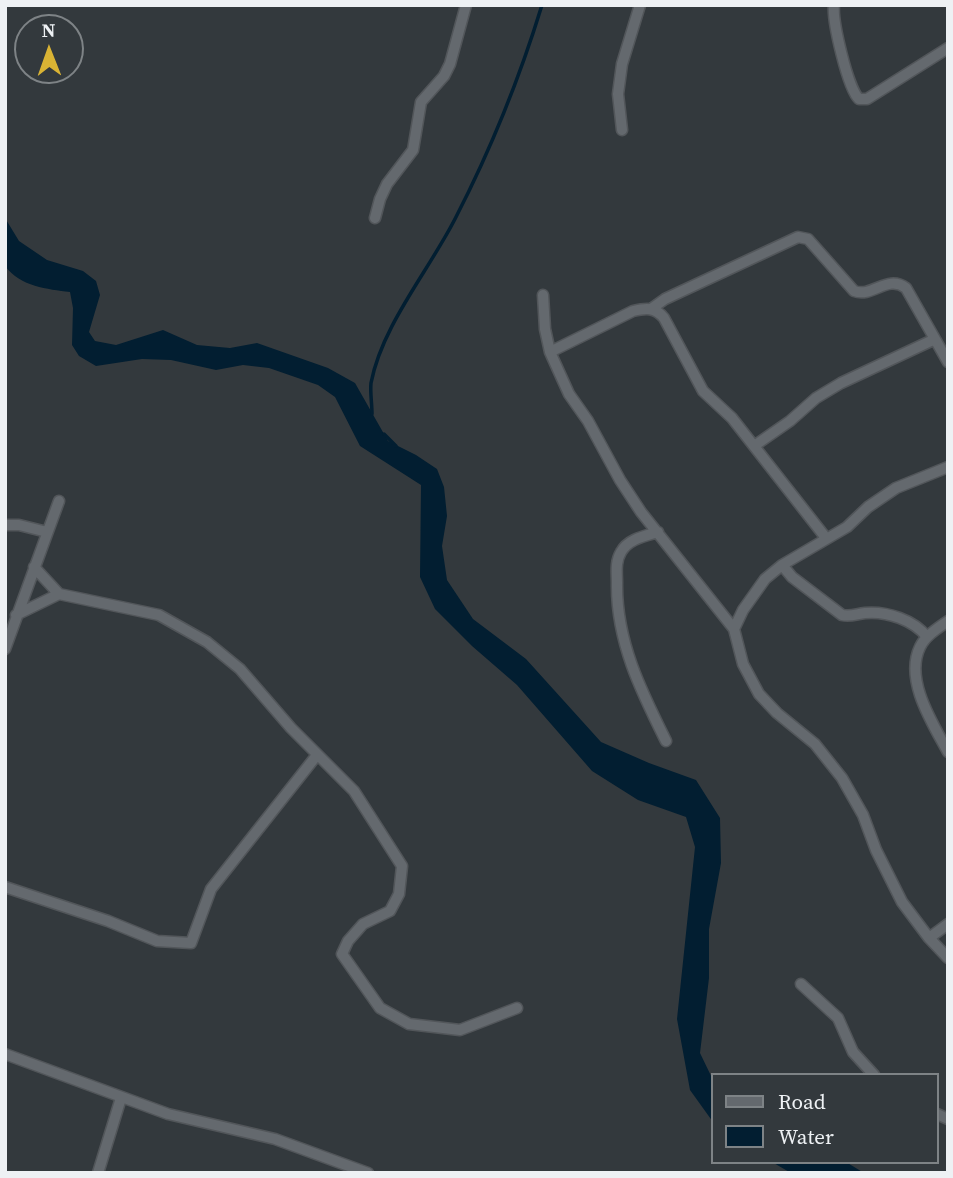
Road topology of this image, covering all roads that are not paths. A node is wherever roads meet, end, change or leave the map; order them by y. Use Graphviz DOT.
graph roads {
  1 [pos="466,5"];
  2 [pos="640,5"];
  3 [pos="834,5"];
  4 [pos="948,48"];
  5 [pos="622,130"];
  6 [pos="375,218"];
  7 [pos="543,295"];
  8 [pos="651,309"];
  9 [pos="933,340"];
  10 [pos="550,352"];
  11 [pos="948,362"];
  12 [pos="754,446"];
  13 [pos="948,467"];
  14 [pos="59,501"];
  15 [pos="5,525"];
  16 [pos="47,532"];
  17 [pos="658,532"];
  18 [pos="826,538"];
  19 [pos="782,565"];
  20 [pos="34,568"];
  21 [pos="59,594"];
  22 [pos="16,615"];
  23 [pos="948,621"];
  24 [pos="734,629"];
  25 [pos="927,637"];
  26 [pos="5,649"];
  27 [pos="666,741"];
  28 [pos="948,752"];
  29 [pos="317,755"];
  30 [pos="5,887"];
  31 [pos="948,924"];
  32 [pos="929,938"];
  33 [pos="948,958"];
  34 [pos="801,984"];
  35 [pos="517,1008"];
  36 [pos="5,1054"];
  37 [pos="872,1073"];
  38 [pos="121,1098"];
  39 [pos="98,1173"];
  40 [pos="368,1173"];
  1 -- 6 [label="street"];
  2 -- 5 [label="street"];
  3 -- 4 [label="street"];
  7 -- 10 [label="street"];
  8 -- 9 [label="street"];
  8 -- 10 [label="street"];
  8 -- 12 [label="street"];
  9 -- 11 [label="street"];
  9 -- 12 [label="street"];
  10 -- 17 [label="street"];
  12 -- 18 [label="street"];
  13 -- 18 [label="street"];
  14 -- 16 [label="street"];
  15 -- 16 [label="street"];
  16 -- 20 [label="street"];
  17 -- 24 [label="street"];
  17 -- 27 [label="street"];
  18 -- 19 [label="street"];
  19 -- 24 [label="street"];
  19 -- 25 [label="street"];
  20 -- 21 [label="street"];
  20 -- 22 [label="street"];
  21 -- 22 [label="street"];
  21 -- 29 [label="street"];
  22 -- 26 [label="street"];
  23 -- 25 [label="street"];
  24 -- 32 [label="street"];
  25 -- 28 [label="street"];
  29 -- 30 [label="street"];
  29 -- 35 [label="street"];
  31 -- 32 [label="street"];
  32 -- 33 [label="street"];
  34 -- 37 [label="street"];
  36 -- 38 [label="street"];
  38 -- 39 [label="street"];
  38 -- 40 [label="street"];
}
